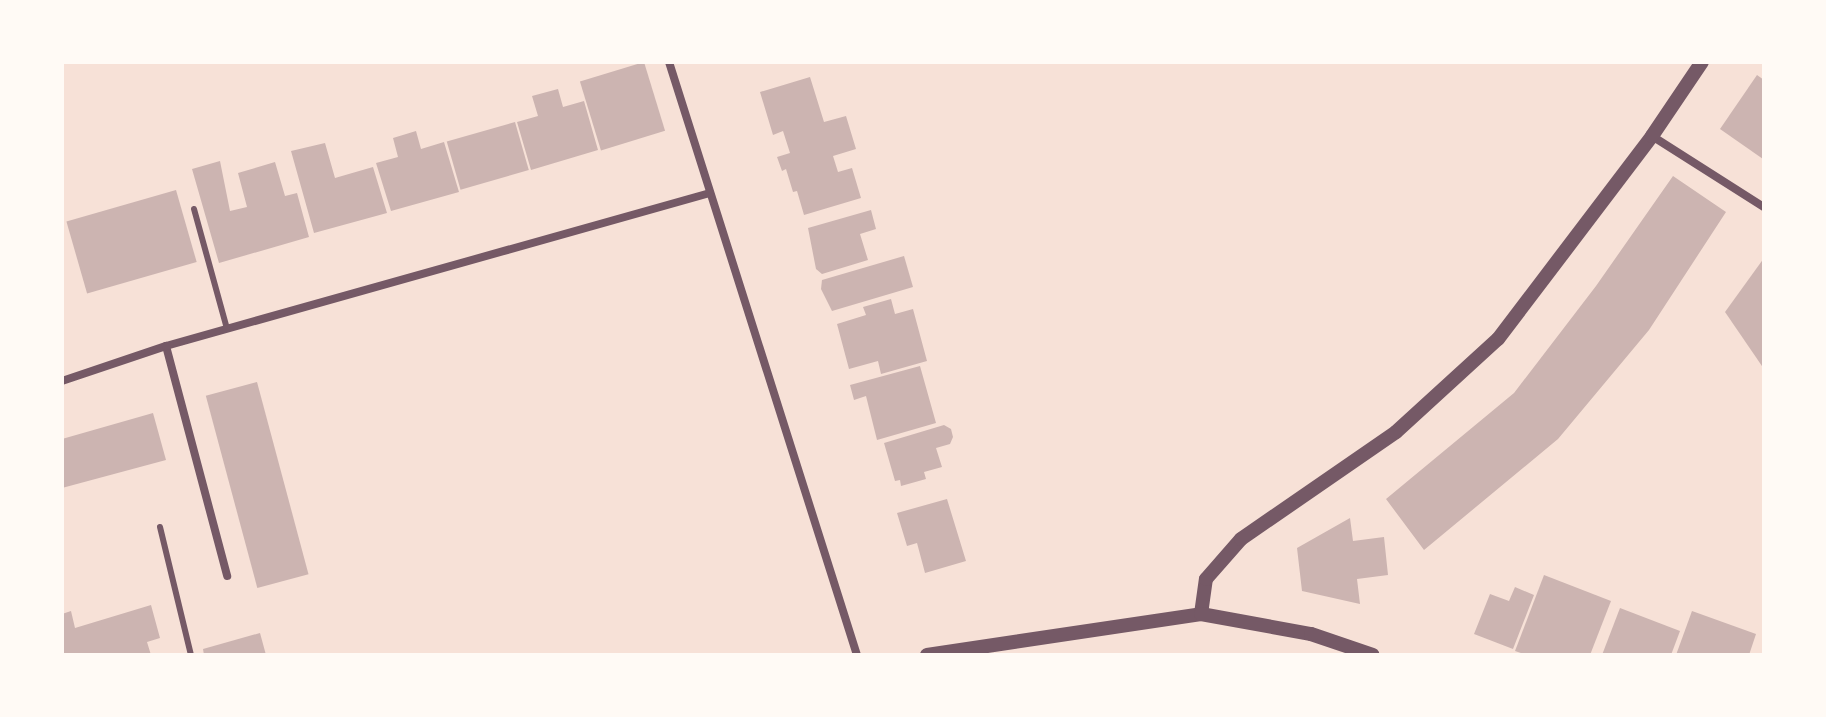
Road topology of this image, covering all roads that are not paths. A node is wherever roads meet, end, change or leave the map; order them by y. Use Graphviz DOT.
graph roads {
  1 [pos="669,62"];
  2 [pos="1702,62"];
  3 [pos="1652,136"];
  4 [pos="710,193"];
  5 [pos="1764,207"];
  6 [pos="194,209"];
  7 [pos="227,329"];
  8 [pos="166,346"];
  9 [pos="62,381"];
  10 [pos="160,527"];
  11 [pos="227,576"];
  12 [pos="1201,614"];
  13 [pos="191,655"];
  14 [pos="857,655"];
  15 [pos="927,655"];
  16 [pos="1373,655"];
  1 -- 4 [label="street"];
  2 -- 3 [label="street"];
  3 -- 5 [label="street"];
  3 -- 12 [label="street"];
  4 -- 7 [label="street"];
  4 -- 14 [label="street"];
  6 -- 7 [label="lane"];
  7 -- 8 [label="street"];
  8 -- 9 [label="street"];
  8 -- 11 [label="street"];
  10 -- 13 [label="lane"];
  12 -- 15 [label="street"];
  12 -- 16 [label="street"];
}
